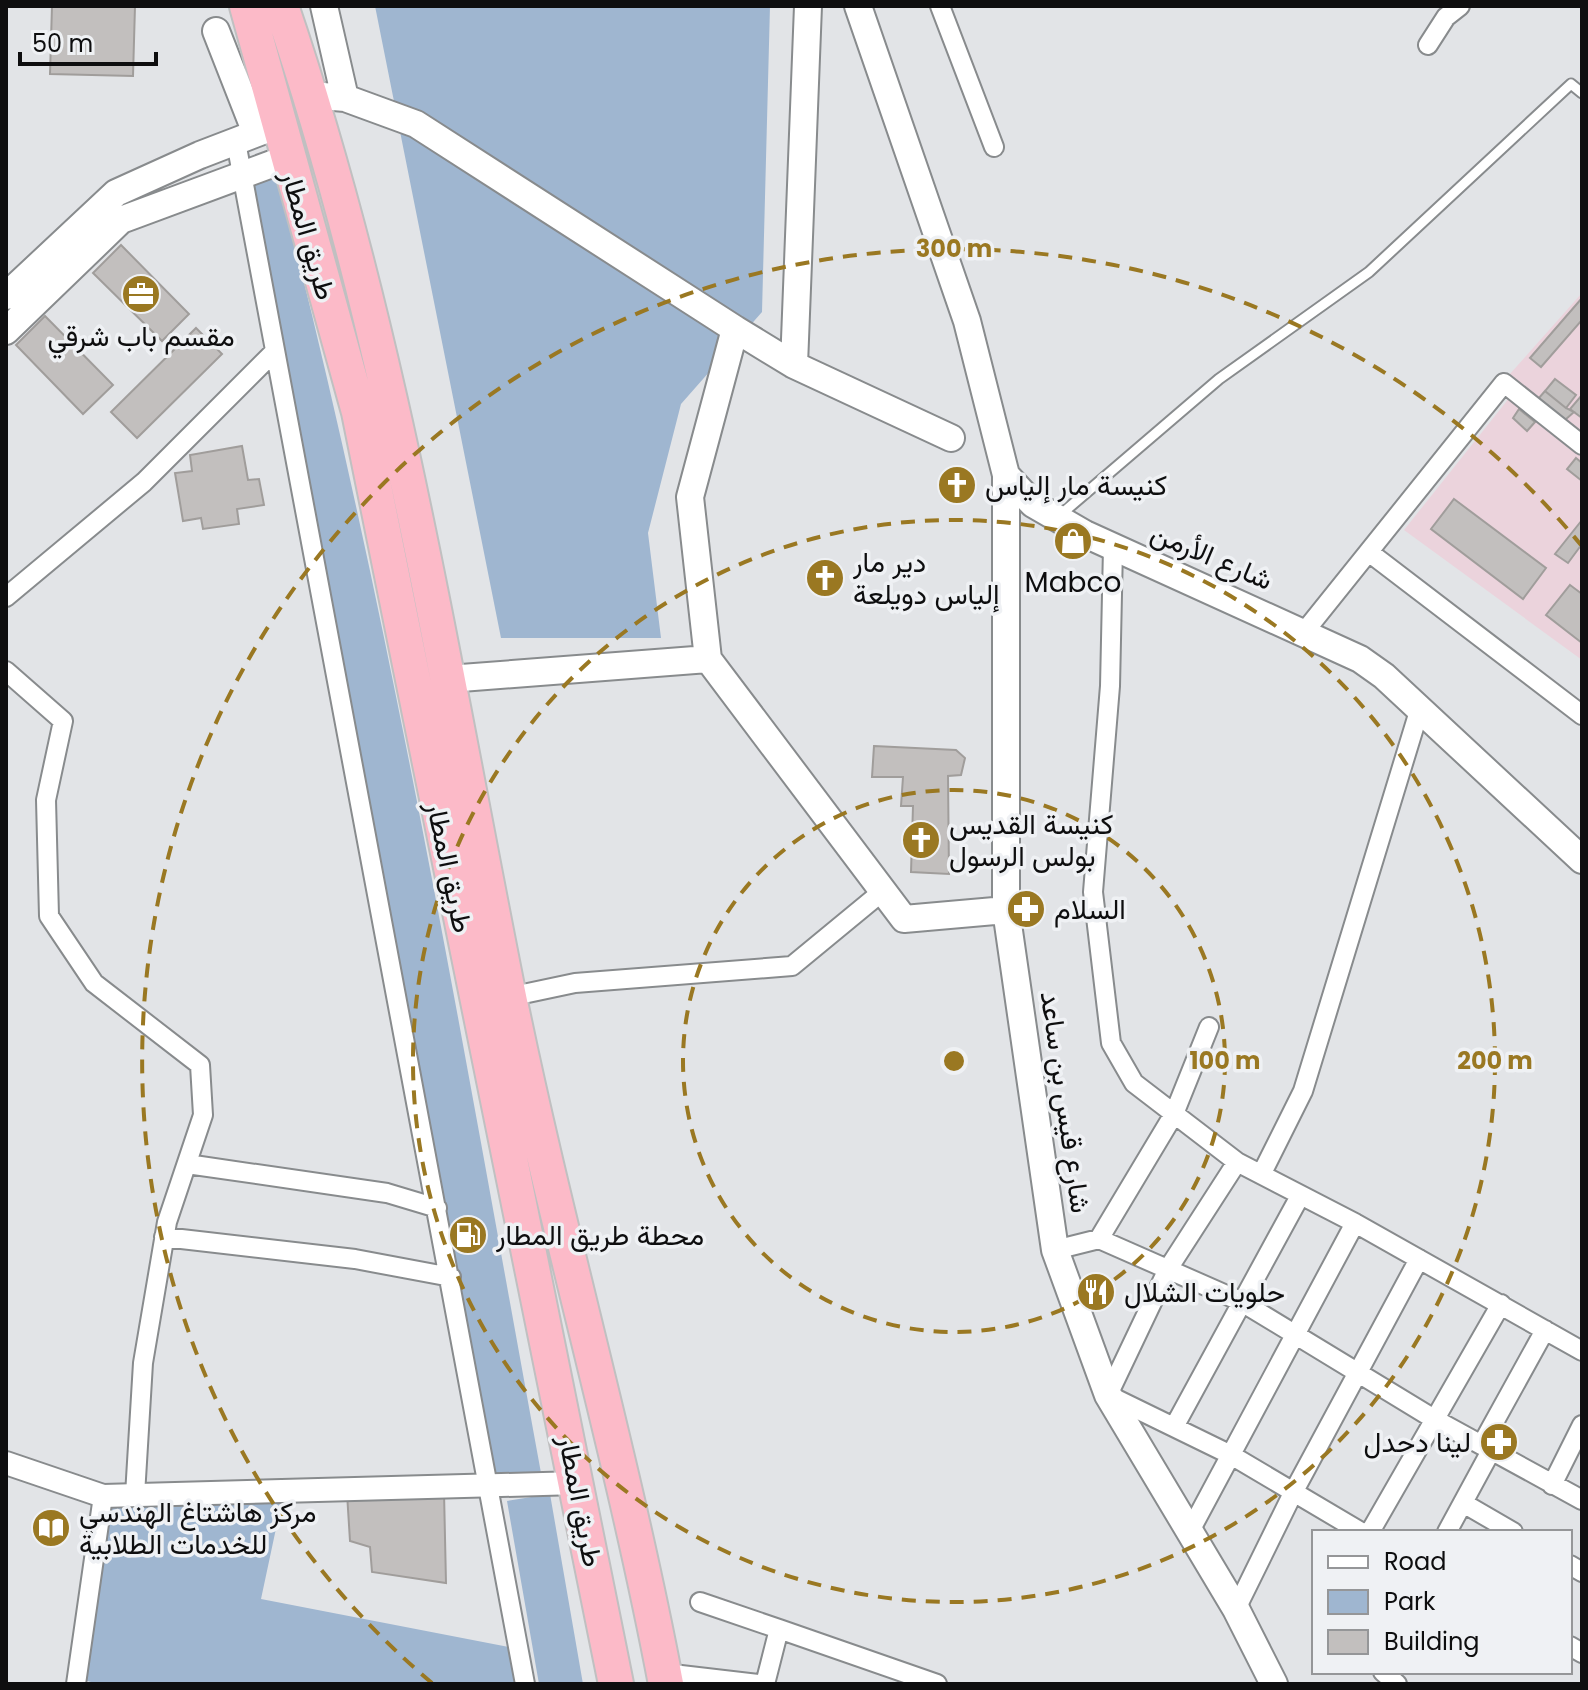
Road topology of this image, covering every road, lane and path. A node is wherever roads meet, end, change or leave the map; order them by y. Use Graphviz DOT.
graph roads {
  1 [pos="247,6"];
  2 [pos="281,6"];
  3 [pos="324,6"];
  4 [pos="808,6"];
  5 [pos="858,6"];
  6 [pos="940,6"];
  7 [pos="1460,6"];
  8 [pos="224,18"];
  9 [pos="1428,45"];
  10 [pos="262,55"];
  11 [pos="1582,93"];
  12 [pos="311,95"];
  13 [pos="345,98"];
  14 [pos="256,133"];
  15 [pos="994,147"];
  16 [pos="288,158"];
  17 [pos="243,176"];
  18 [pos="6,296"];
  19 [pos="735,329"];
  20 [pos="6,331"];
  21 [pos="275,351"];
  22 [pos="794,365"];
  23 [pos="951,438"];
  24 [pos="1582,445"];
  25 [pos="1006,475"];
  26 [pos="1057,519"];
  27 [pos="1113,548"];
  28 [pos="1370,553"];
  29 [pos="6,597"];
  30 [pos="1305,631"];
  31 [pos="708,659"];
  32 [pos="6,671"];
  33 [pos="448,679"];
  34 [pos="1420,708"];
  35 [pos="1582,715"];
  36 [pos="1582,860"];
  37 [pos="883,891"];
  38 [pos="1006,910"];
  39 [pos="509,997"];
  40 [pos="1209,1027"];
  41 [pos="1174,1114"];
  42 [pos="1237,1162"];
  43 [pos="187,1164"];
  44 [pos="1262,1173"];
  45 [pos="1300,1196"];
  46 [pos="437,1208"];
  47 [pos="1355,1223"];
  48 [pos="164,1237"];
  49 [pos="1099,1239"];
  50 [pos="1055,1250"];
  51 [pos="1419,1259"];
  52 [pos="1168,1269"];
  53 [pos="451,1277"];
  54 [pos="1240,1301"];
  55 [pos="1501,1304"];
  56 [pos="1545,1330"];
  57 [pos="1296,1334"];
  58 [pos="1582,1351"];
  59 [pos="1358,1371"];
  60 [pos="1108,1395"];
  61 [pos="1434,1419"];
  62 [pos="1582,1425"];
  63 [pos="1174,1427"];
  64 [pos="1487,1446"];
  65 [pos="1231,1455"];
  66 [pos="6,1463"];
  67 [pos="578,1483"];
  68 [pos="1552,1485"];
  69 [pos="490,1486"];
  70 [pos="1294,1491"];
  71 [pos="135,1495"];
  72 [pos="103,1496"];
  73 [pos="1582,1500"];
  74 [pos="1463,1503"];
  75 [pos="1358,1530"];
  76 [pos="1371,1530"];
  77 [pos="1448,1530"];
  78 [pos="1510,1530"];
  79 [pos="1190,1531"];
  80 [pos="700,1602"];
  81 [pos="1236,1609"];
  82 [pos="779,1629"];
  83 [pos="665,1678"];
  84 [pos="76,1684"];
  85 [pos="525,1684"];
  86 [pos="616,1684"];
  87 [pos="758,1684"];
  88 [pos="765,1684"];
  89 [pos="937,1684"];
  90 [pos="1274,1684"];
  1 -- 10 [label="highway"];
  2 -- 12 [label="highway, طريق المطار"];
  3 -- 13 [label="main road"];
  4 -- 22 [label="main road"];
  5 -- 25 [label="main road, شارع الأرمن"];
  6 -- 15 [label="street"];
  7 -- 9 [label="street"];
  8 -- 10 [label="highway"];
  8 -- 14 [label="main road"];
  10 -- 14 [label="highway, طريق المطار"];
  11 -- 26 [label="lane"];
  12 -- 13 [label="main road"];
  12 -- 33 [label="highway, طريق المطار"];
  13 -- 19 [label="main road"];
  14 -- 16 [label="highway, طريق المطار"];
  14 -- 17 [label="street"];
  14 -- 18 [label="main road"];
  16 -- 17 [label="main road"];
  16 -- 67 [label="highway, طريق المطار"];
  17 -- 20 [label="main road"];
  17 -- 21 [label="street"];
  19 -- 22 [label="main road"];
  19 -- 31 [label="main road"];
  21 -- 29 [label="street"];
  21 -- 46 [label="street"];
  22 -- 23 [label="main road"];
  24 -- 28 [label="street"];
  25 -- 26 [label="main road, شارع الأرمن"];
  25 -- 38 [label="main road, شارع قيس بن ساعد"];
  26 -- 27 [label="main road, شارع الأرمن"];
  27 -- 30 [label="main road, شارع الأرمن"];
  27 -- 41 [label="street"];
  28 -- 30 [label="street"];
  28 -- 35 [label="street"];
  30 -- 34 [label="main road, شارع الأرمن"];
  31 -- 33 [label="main road"];
  31 -- 37 [label="main road"];
  32 -- 43 [label="street"];
  33 -- 39 [label="highway, طريق المطار"];
  34 -- 36 [label="main road, شارع الأرمن"];
  34 -- 44 [label="street"];
  37 -- 38 [label="main road"];
  37 -- 39 [label="street"];
  38 -- 50 [label="main road, شارع قيس بن ساعد"];
  39 -- 83 [label="highway, طريق المطار"];
  40 -- 41 [label="street"];
  41 -- 42 [label="street"];
  41 -- 49 [label="street"];
  42 -- 44 [label="street"];
  42 -- 52 [label="street"];
  43 -- 46 [label="street"];
  43 -- 48 [label="street"];
  44 -- 45 [label="street"];
  45 -- 47 [label="street"];
  45 -- 54 [label="street"];
  46 -- 53 [label="street"];
  47 -- 51 [label="street"];
  47 -- 57 [label="street"];
  48 -- 53 [label="street"];
  48 -- 71 [label="street"];
  49 -- 50 [label="street"];
  49 -- 52 [label="street"];
  50 -- 60 [label="main road, شارع قيس بن ساعد"];
  51 -- 55 [label="street"];
  51 -- 59 [label="street"];
  52 -- 54 [label="street"];
  52 -- 60 [label="street"];
  53 -- 69 [label="street"];
  54 -- 57 [label="street"];
  54 -- 63 [label="street"];
  55 -- 56 [label="street"];
  55 -- 61 [label="street"];
  56 -- 58 [label="street"];
  56 -- 64 [label="street"];
  57 -- 59 [label="street"];
  57 -- 65 [label="street"];
  59 -- 61 [label="street"];
  59 -- 70 [label="street"];
  60 -- 63 [label="street"];
  60 -- 79 [label="main road, شارع قيس بن ساعد"];
  61 -- 64 [label="street"];
  61 -- 76 [label="street"];
  62 -- 68 [label="street"];
  63 -- 65 [label="street"];
  64 -- 68 [label="street"];
  64 -- 74 [label="street"];
  65 -- 70 [label="street"];
  65 -- 79 [label="street"];
  66 -- 72 [label="street"];
  67 -- 69 [label="street"];
  67 -- 86 [label="highway, طريق المطار"];
  68 -- 73 [label="street"];
  69 -- 71 [label="street"];
  69 -- 85 [label="street"];
  70 -- 75 [label="street"];
  70 -- 81 [label="street"];
  71 -- 72 [label="street"];
  72 -- 84 [label="street"];
  74 -- 77 [label="street"];
  74 -- 78 [label="street"];
  79 -- 81 [label="main road, شارع قيس بن ساعد"];
  80 -- 82 [label="street"];
  81 -- 90 [label="main road, شارع قيس بن ساعد"];
  82 -- 88 [label="street"];
  82 -- 89 [label="street"];
  83 -- 87 [label="street"];
}
